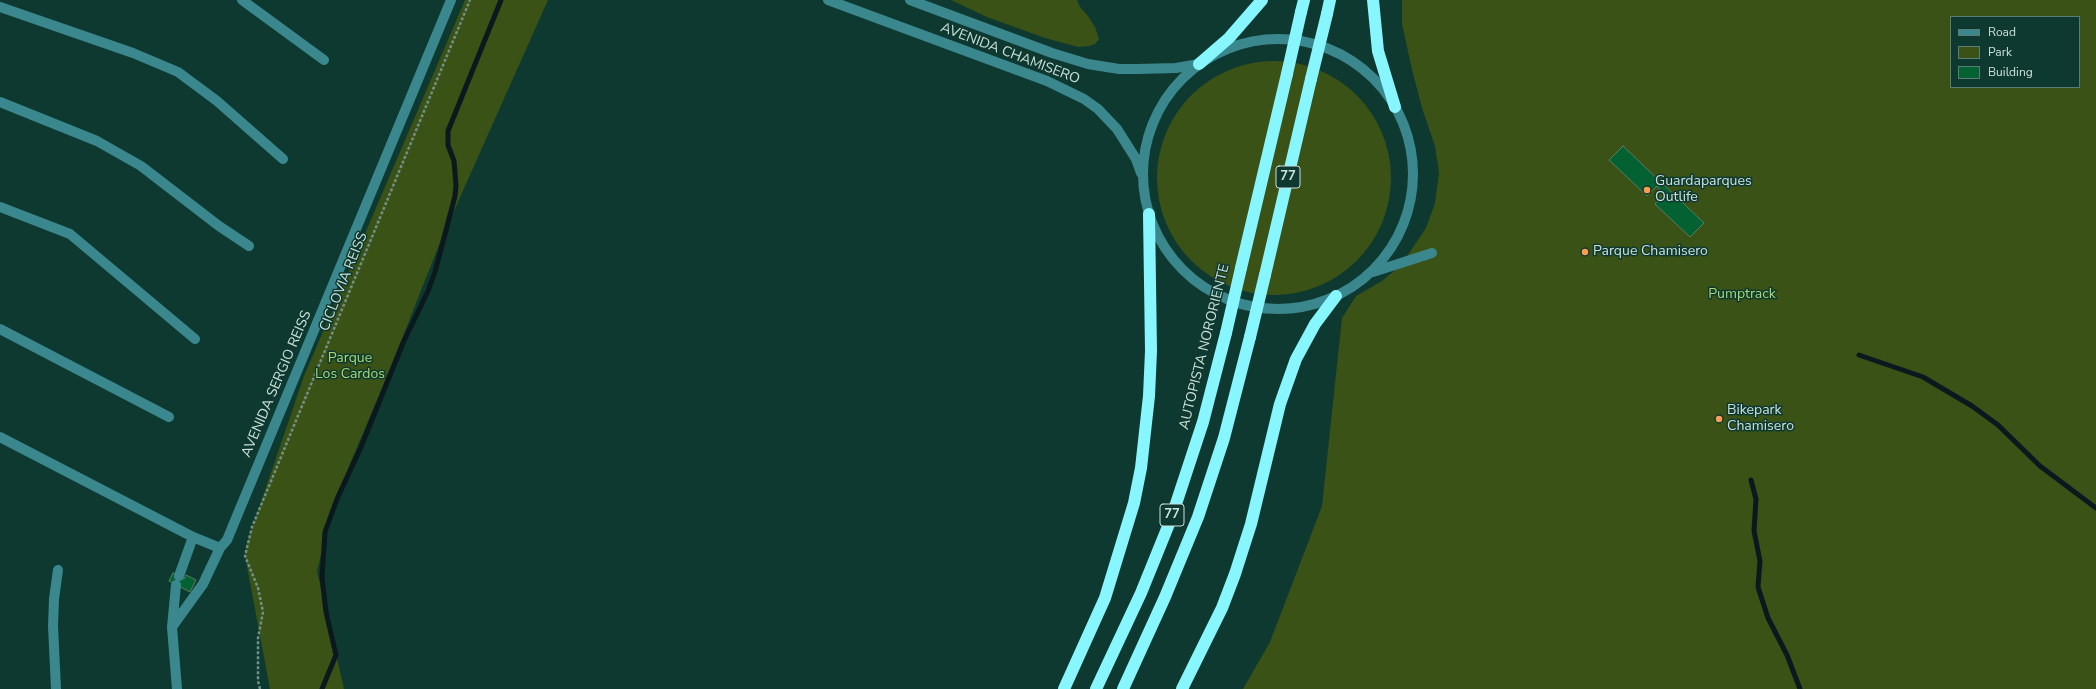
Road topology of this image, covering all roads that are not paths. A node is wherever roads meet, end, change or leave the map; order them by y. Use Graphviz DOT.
graph roads {
  1 [pos="242,0"];
  2 [pos="451,0"];
  3 [pos="828,0"];
  4 [pos="910,0"];
  5 [pos="1262,0"];
  6 [pos="1330,0"];
  7 [pos="1373,0"];
  8 [pos="1303,6"];
  9 [pos="0,7"];
  10 [pos="324,60"];
  11 [pos="1199,64"];
  12 [pos="0,102"];
  13 [pos="1395,107"];
  14 [pos="283,159"];
  15 [pos="1143,181"];
  16 [pos="0,207"];
  17 [pos="1149,214"];
  18 [pos="249,246"];
  19 [pos="1432,253"];
  20 [pos="1369,274"];
  21 [pos="1336,296"];
  22 [pos="0,329"];
  23 [pos="195,339"];
  24 [pos="169,417"];
  25 [pos="0,437"];
  26 [pos="193,537"];
  27 [pos="220,548"];
  28 [pos="58,570"];
  29 [pos="172,627"];
  30 [pos="56,689"];
  31 [pos="177,689"];
  32 [pos="1064,689"];
  33 [pos="1096,689"];
  34 [pos="1123,689"];
  35 [pos="1182,689"];
  1 -- 10 [label="street"];
  2 -- 27 [label="street, AVENIDA SERGIO REISS"];
  3 -- 15 [label="street, AVENIDA CHAMISERO"];
  4 -- 11 [label="street, AVENIDA CHAMISERO"];
  5 -- 11 [label="highway"];
  6 -- 34 [label="highway, 77, bridge"];
  7 -- 13 [label="highway"];
  8 -- 33 [label="highway, AUTOPISTA NORORIENTE / 77, bridge"];
  9 -- 14 [label="street"];
  11 -- 13 [label="street"];
  11 -- 15 [label="street"];
  12 -- 18 [label="street"];
  13 -- 20 [label="street"];
  15 -- 17 [label="street"];
  16 -- 23 [label="street"];
  17 -- 21 [label="street"];
  17 -- 32 [label="highway"];
  19 -- 20 [label="street"];
  20 -- 21 [label="street"];
  21 -- 35 [label="highway"];
  22 -- 24 [label="street"];
  25 -- 26 [label="street"];
  26 -- 27 [label="street"];
  26 -- 29 [label="street"];
  27 -- 29 [label="street, AVENIDA SERGIO REISS"];
  28 -- 30 [label="street"];
  29 -- 31 [label="street"];
}
